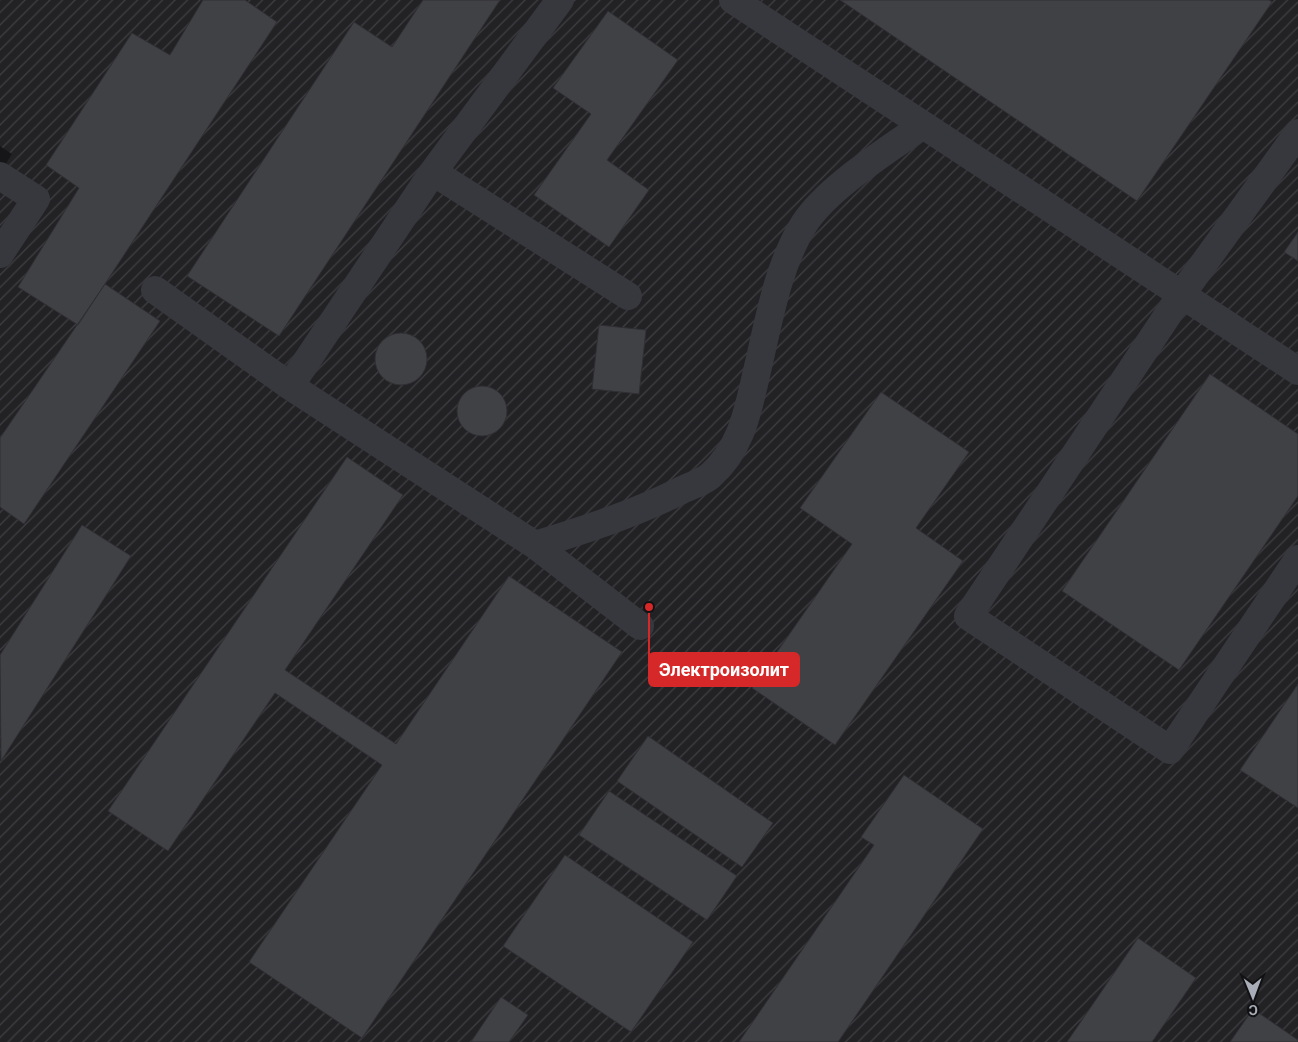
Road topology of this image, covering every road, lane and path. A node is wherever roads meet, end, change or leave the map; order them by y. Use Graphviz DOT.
graph roads {
  1 [pos="560,0"];
  2 [pos="733,0"];
  3 [pos="923,125"];
  4 [pos="1298,133"];
  5 [pos="433,172"];
  6 [pos="0,176"];
  7 [pos="0,254"];
  8 [pos="155,290"];
  9 [pos="1181,295"];
  10 [pos="628,296"];
  11 [pos="1298,371"];
  12 [pos="290,386"];
  13 [pos="535,545"];
  14 [pos="1298,559"];
  15 [pos="640,626"];
  1 -- 5 [label="lane"];
  2 -- 3 [label="lane"];
  3 -- 9 [label="lane"];
  3 -- 13 [label="lane"];
  4 -- 9 [label="lane"];
  5 -- 10 [label="lane"];
  5 -- 12 [label="lane"];
  6 -- 7 [label="lane"];
  8 -- 12 [label="lane"];
  9 -- 11 [label="lane"];
  9 -- 14 [label="lane"];
  12 -- 13 [label="lane"];
  13 -- 15 [label="lane"];
}
